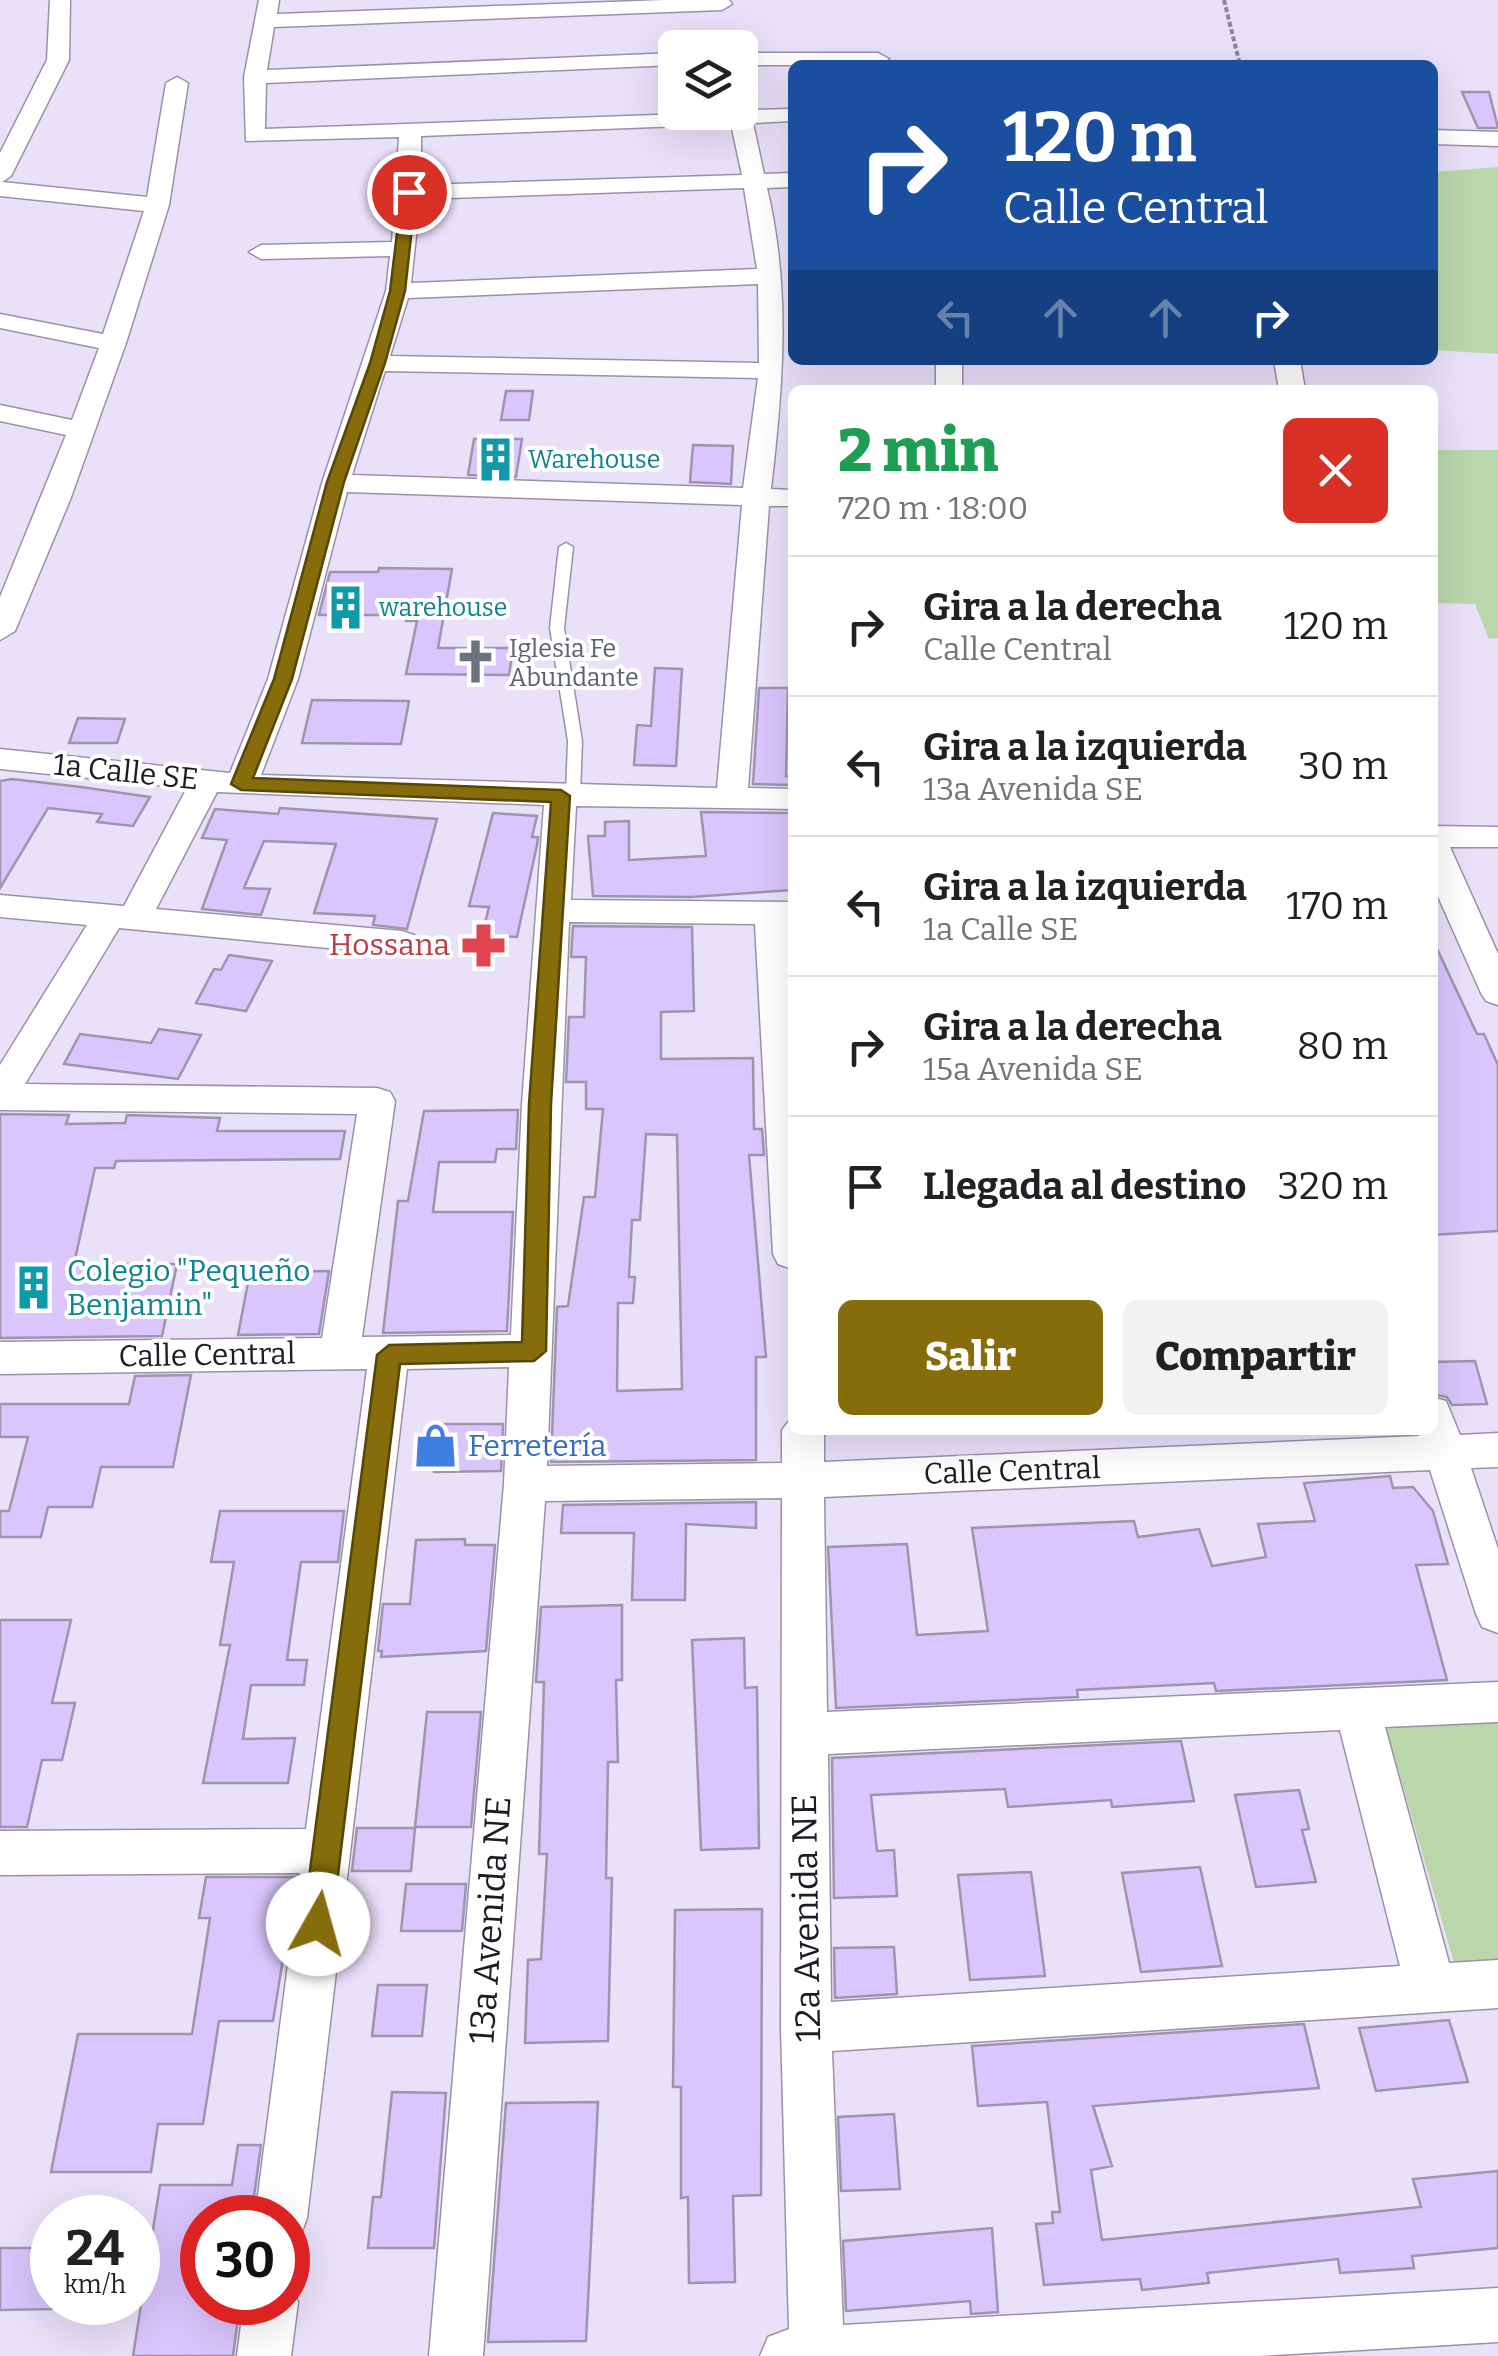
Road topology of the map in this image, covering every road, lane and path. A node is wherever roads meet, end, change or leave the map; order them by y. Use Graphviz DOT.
graph roads {
  1 [pos="60,0"];
  2 [pos="1224,0"];
  3 [pos="721,2"];
  4 [pos="267,10"];
  5 [pos="726,30"];
  6 [pos="758,58"];
  7 [pos="878,58"];
  8 [pos="1239,60"];
  9 [pos="658,61"];
  10 [pos="254,77"];
  11 [pos="177,83"];
  12 [pos="758,114"];
  13 [pos="788,115"];
  14 [pos="658,118"];
  15 [pos="410,130"];
  16 [pos="743,130"];
  17 [pos="1438,137"];
  18 [pos="1498,139"];
  19 [pos="0,176"];
  20 [pos="754,180"];
  21 [pos="788,180"];
  22 [pos="0,189"];
  23 [pos="409,192"];
  24 [pos="157,206"];
  25 [pos="781,247"];
  26 [pos="404,248"];
  27 [pos="261,252"];
  28 [pos="770,276"];
  29 [pos="398,291"];
  30 [pos="0,321"];
  31 [pos="782,324"];
  32 [pos="113,342"];
  33 [pos="378,363"];
  34 [pos="772,371"];
  35 [pos="780,410"];
  36 [pos="0,413"];
  37 [pos="80,430"];
  38 [pos="336,482"];
  39 [pos="756,497"];
  40 [pos="788,498"];
  41 [pos="566,547"];
  42 [pos="0,632"];
  43 [pos="0,758"];
  44 [pos="207,782"];
  45 [pos="241,784"];
  46 [pos="732,795"];
  47 [pos="567,796"];
  48 [pos="788,799"];
  49 [pos="1438,836"];
  50 [pos="1498,837"];
  51 [pos="1438,858"];
  52 [pos="0,906"];
  53 [pos="555,911"];
  54 [pos="782,912"];
  55 [pos="120,920"];
  56 [pos="402,943"];
  57 [pos="1498,994"];
  58 [pos="0,1096"];
  59 [pos="788,1115"];
  60 [pos="534,1351"];
  61 [pos="340,1354"];
  62 [pos="389,1355"];
  63 [pos="0,1358"];
  64 [pos="1438,1431"];
  65 [pos="803,1435"];
  66 [pos="1498,1450"];
  67 [pos="1446,1454"];
  68 [pos="806,1480"];
  69 [pos="525,1484"];
  70 [pos="1498,1614"];
  71 [pos="1498,1702"];
  72 [pos="1358,1709"];
  73 [pos="804,1734"];
  74 [pos="326,1851"];
  75 [pos="0,1853"];
  76 [pos="1498,1984"];
  77 [pos="1431,1989"];
  78 [pos="806,2028"];
  79 [pos="284,2195"];
  80 [pos="1498,2315"];
  81 [pos="267,2325"];
  82 [pos="264,2356"];
  83 [pos="456,2356"];
  84 [pos="807,2356"];
  1 -- 19 [label="street"];
  2 -- 8 [label="path"];
  3 -- 4 [label="street"];
  3 -- 5 [label="street"];
  4 -- 10 [label="street"];
  6 -- 7 [label="street"];
  9 -- 10 [label="street"];
  10 -- 15 [label="street"];
  11 -- 24 [label="street"];
  12 -- 13 [label="street"];
  14 -- 15 [label="street"];
  15 -- 23 [label="street"];
  16 -- 20 [label="street"];
  17 -- 18 [label="street"];
  20 -- 21 [label="street"];
  20 -- 23 [label="street"];
  20 -- 25 [label="street"];
  22 -- 24 [label="street"];
  23 -- 26 [label="street"];
  24 -- 32 [label="street"];
  25 -- 28 [label="street"];
  26 -- 27 [label="street"];
  26 -- 29 [label="street"];
  28 -- 29 [label="street"];
  28 -- 31 [label="street"];
  29 -- 33 [label="street"];
  30 -- 32 [label="street"];
  31 -- 34 [label="street"];
  32 -- 37 [label="street"];
  33 -- 34 [label="street"];
  33 -- 38 [label="street"];
  34 -- 35 [label="street"];
  35 -- 39 [label="street"];
  36 -- 37 [label="street"];
  37 -- 42 [label="street"];
  38 -- 39 [label="street"];
  38 -- 45 [label="street"];
  39 -- 40 [label="street"];
  39 -- 46 [label="street"];
  41 -- 47 [label="lane"];
  43 -- 44 [label="street, 1a Calle SE"];
  44 -- 45 [label="street, 1a Calle SE"];
  44 -- 55 [label="street"];
  45 -- 47 [label="street, 1a Calle SE"];
  46 -- 47 [label="street, 1a Calle SE"];
  46 -- 48 [label="street, 1a Calle SE"];
  47 -- 53 [label="street, 13a Avenida NE"];
  49 -- 50 [label="street"];
  51 -- 57 [label="street"];
  52 -- 55 [label="street"];
  53 -- 54 [label="street"];
  53 -- 60 [label="street, 13a Avenida NE"];
  54 -- 59 [label="street"];
  55 -- 56 [label="street"];
  55 -- 58 [label="street"];
  58 -- 61 [label="street"];
  60 -- 62 [label="street, Calle Central"];
  60 -- 69 [label="street, 13a Avenida NE"];
  61 -- 62 [label="street, Calle Central"];
  61 -- 63 [label="street, Calle Central"];
  62 -- 74 [label="street"];
  64 -- 67 [label="street"];
  65 -- 68 [label="street, 12a Avenida NE"];
  66 -- 67 [label="street, Calle Central"];
  67 -- 68 [label="street, Calle Central"];
  67 -- 70 [label="street"];
  68 -- 69 [label="street, Calle Central"];
  68 -- 73 [label="street, 12a Avenida NE"];
  69 -- 83 [label="street, 13a Avenida NE"];
  71 -- 72 [label="street"];
  72 -- 73 [label="street"];
  72 -- 77 [label="street"];
  73 -- 78 [label="street, 12a Avenida NE"];
  74 -- 75 [label="street"];
  74 -- 79 [label="street"];
  76 -- 77 [label="street"];
  77 -- 78 [label="street"];
  78 -- 84 [label="street, 12a Avenida NE"];
  80 -- 84 [label="street"];
  81 -- 82 [label="street"];
}
